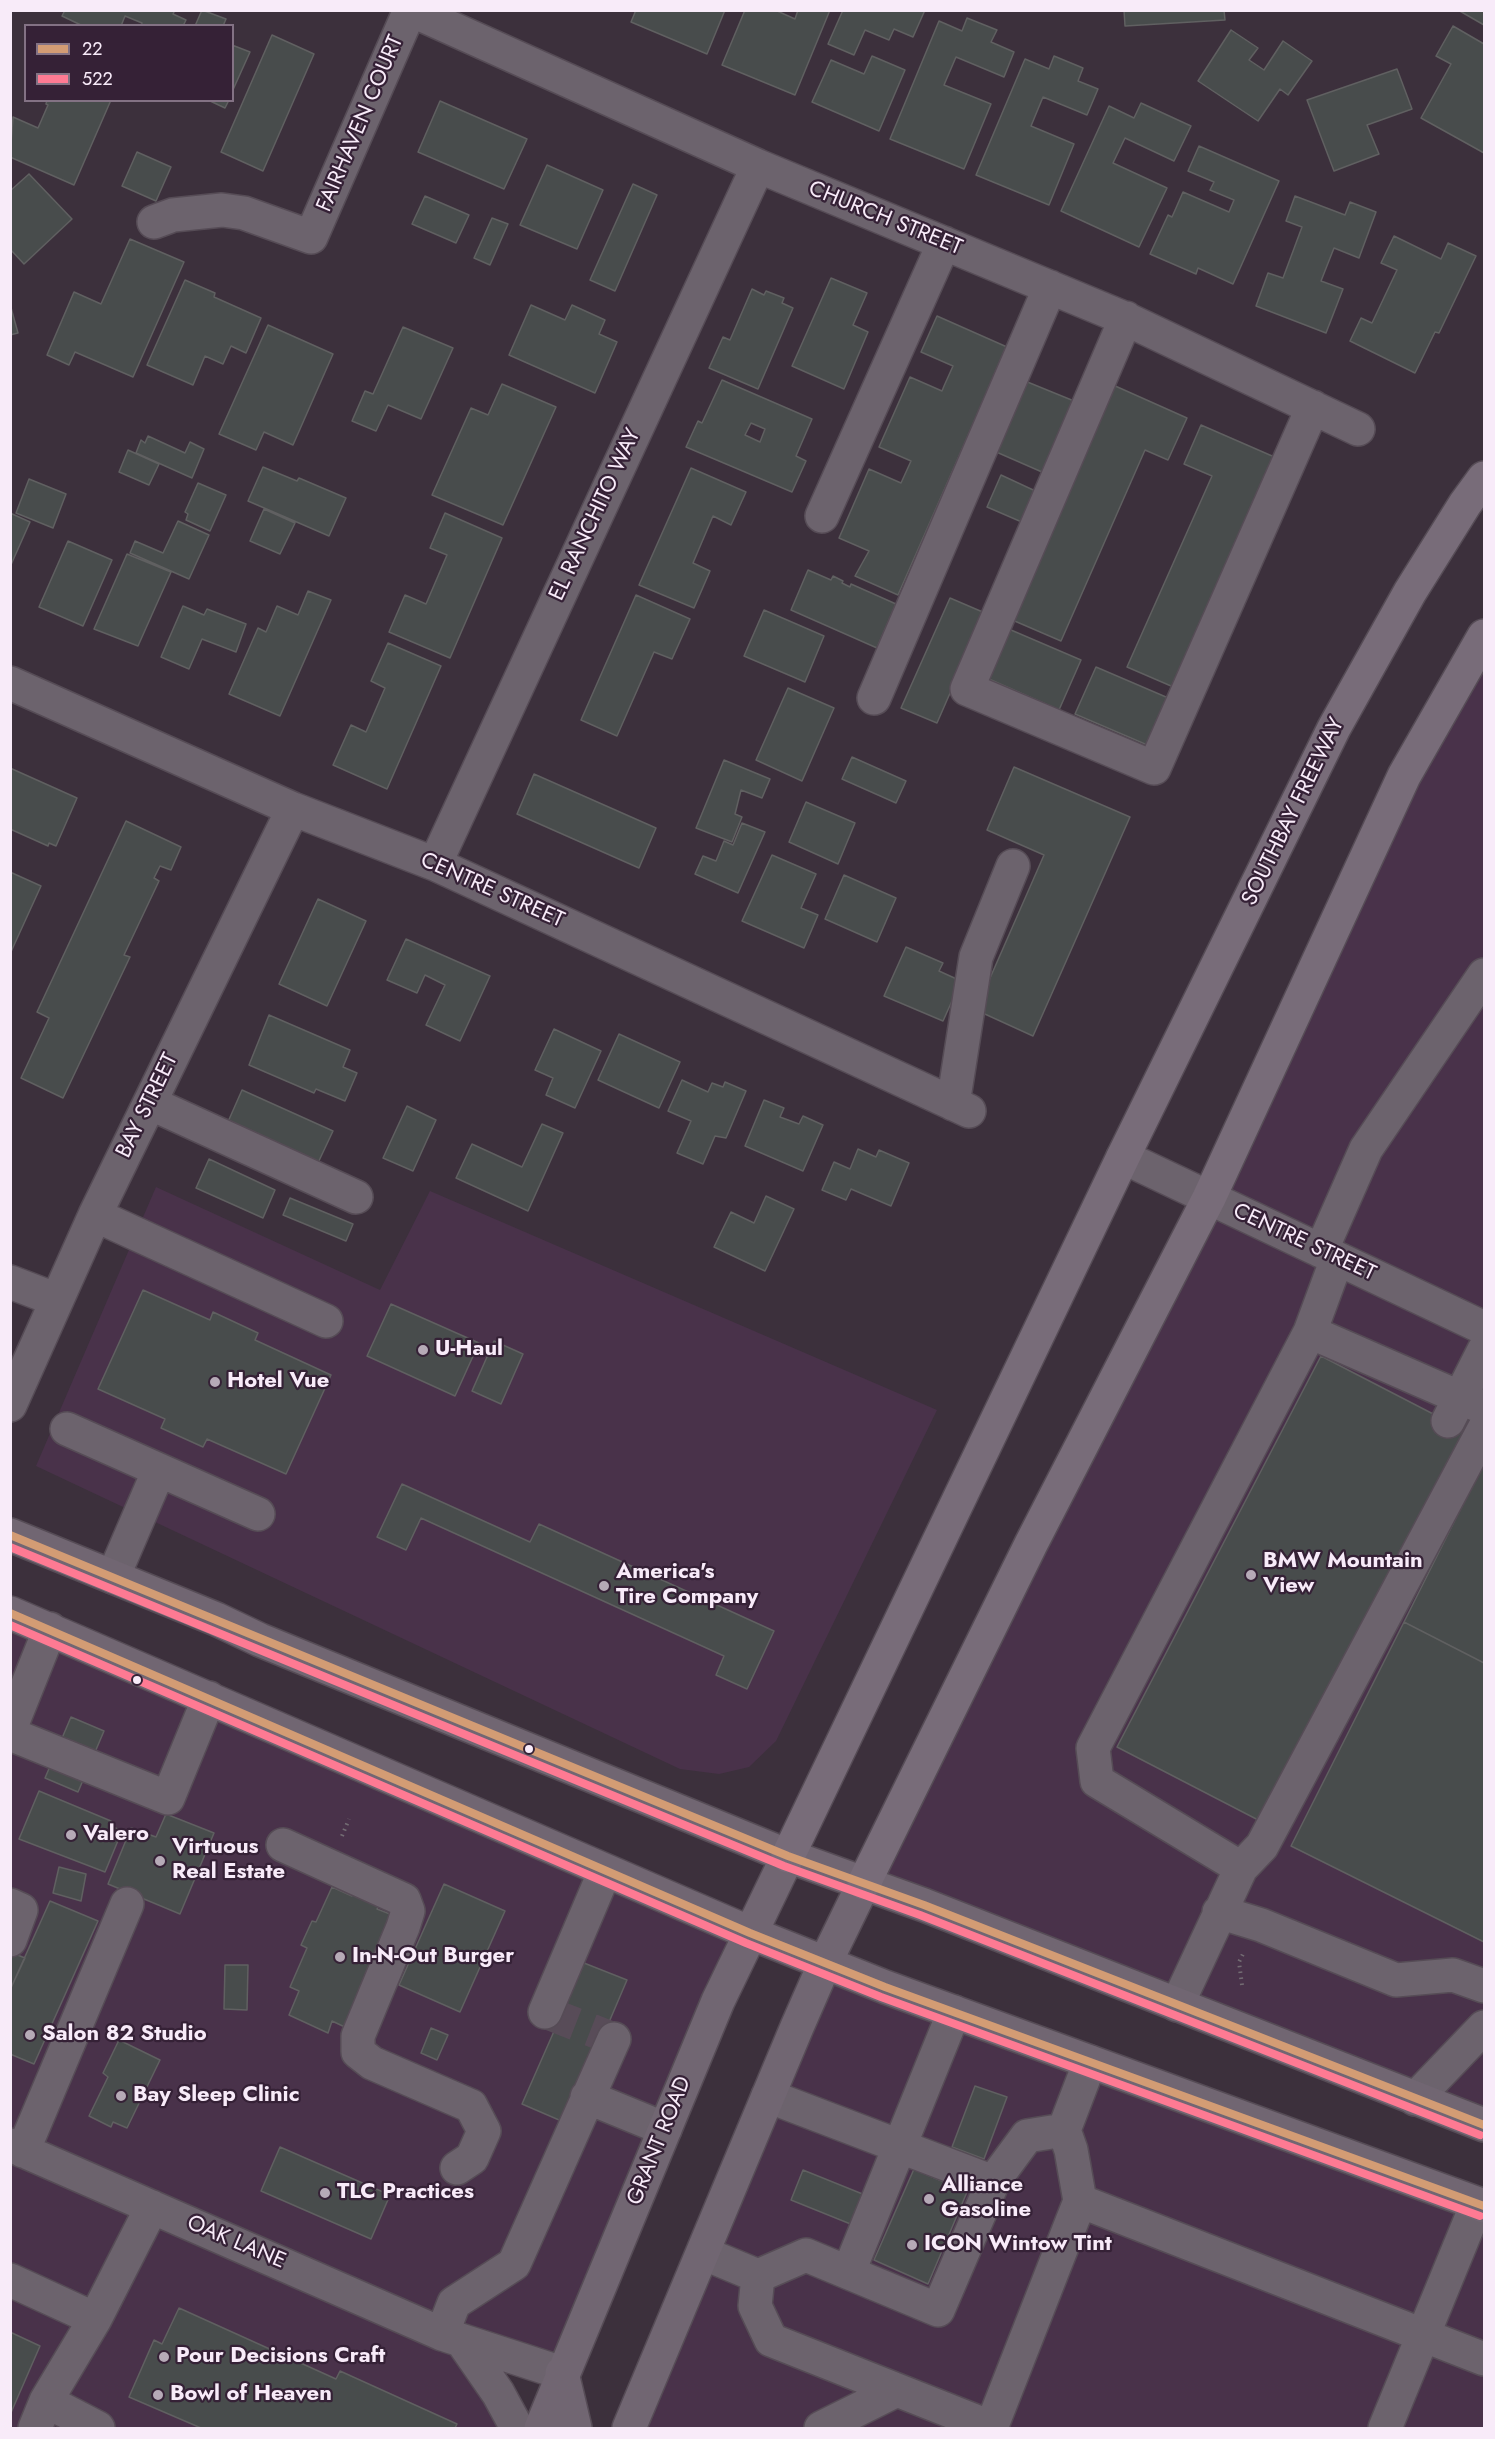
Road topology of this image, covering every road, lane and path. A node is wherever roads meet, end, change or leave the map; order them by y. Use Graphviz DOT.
graph roads {
  1 [pos="411,10"];
  2 [pos="758,166"];
  3 [pos="154,222"];
  4 [pos="944,243"];
  5 [pos="1050,287"];
  6 [pos="1126,318"];
  7 [pos="1313,407"];
  8 [pos="1358,429"];
  9 [pos="1483,480"];
  10 [pos="822,516"];
  11 [pos="1485,636"];
  12 [pos="10,683"];
  13 [pos="874,698"];
  14 [pos="293,809"];
  15 [pos="435,864"];
  16 [pos="1013,866"];
  17 [pos="1485,975"];
  18 [pos="150,1102"];
  19 [pos="1123,1157"];
  20 [pos="356,1197"];
  21 [pos="1209,1198"];
  22 [pos="95,1215"];
  23 [pos="1329,1255"];
  24 [pos="10,1282"];
  25 [pos="57,1300"];
  26 [pos="326,1321"];
  27 [pos="1485,1328"];
  28 [pos="1310,1332"];
  29 [pos="1485,1350"];
  30 [pos="11,1402"];
  31 [pos="1464,1409"];
  32 [pos="67,1429"];
  33 [pos="1485,1429"];
  34 [pos="159,1470"];
  35 [pos="258,1514"];
  36 [pos="10,1535"];
  37 [pos="113,1577"];
  38 [pos="10,1612"];
  39 [pos="50,1629"];
  40 [pos="208,1698"];
  41 [pos="10,1729"];
  42 [pos="10,1734"];
  43 [pos="282,1845"];
  44 [pos="788,1856"];
  45 [pos="1252,1857"];
  46 [pos="605,1871"];
  47 [pos="864,1883"];
  48 [pos="127,1904"];
  49 [pos="10,1905"];
  50 [pos="1219,1912"];
  51 [pos="750,1933"];
  52 [pos="10,1940"];
  53 [pos="1247,1947"];
  54 [pos="825,1963"];
  55 [pos="1242,1985"];
  56 [pos="1485,1986"];
  57 [pos="1177,2005"];
  58 [pos="545,2012"];
  59 [pos="954,2012"];
  60 [pos="1485,2026"];
  61 [pos="614,2039"];
  62 [pos="1090,2062"];
  63 [pos="768,2096"];
  64 [pos="588,2097"];
  65 [pos="1415,2099"];
  66 [pos="1485,2125"];
  67 [pos="665,2129"];
  68 [pos="1064,2130"];
  69 [pos="902,2146"];
  70 [pos="17,2148"];
  71 [pos="457,2168"];
  72 [pos="993,2182"];
  73 [pos="1482,2198"];
  74 [pos="1080,2201"];
  75 [pos="152,2207"];
  76 [pos="703,2253"];
  77 [pos="849,2271"];
  78 [pos="758,2276"];
  79 [pos="10,2280"];
  80 [pos="95,2319"];
  81 [pos="1424,2335"];
  82 [pos="452,2337"];
  83 [pos="1485,2359"];
  84 [pos="562,2373"];
  85 [pos="897,2390"];
  86 [pos="40,2415"];
  87 [pos="98,2428"];
  88 [pos="518,2428"];
  89 [pos="541,2428"];
  90 [pos="575,2428"];
  91 [pos="629,2428"];
  92 [pos="821,2428"];
  93 [pos="992,2428"];
  94 [pos="1385,2428"];
  1 -- 2 [label="street, CHURCH STREET"];
  1 -- 3 [label="street, FAIRHAVEN COURT"];
  2 -- 4 [label="street, CHURCH STREET"];
  2 -- 15 [label="street, EL RANCHITO WAY"];
  4 -- 5 [label="street, CHURCH STREET"];
  4 -- 10 [label="street"];
  5 -- 6 [label="street, CHURCH STREET"];
  5 -- 13 [label="street"];
  6 -- 7 [label="street, CHURCH STREET"];
  6 -- 7 [label="street"];
  7 -- 8 [label="street, CHURCH STREET"];
  9 -- 19 [label="highway, SOUTHBAY FREEWAY"];
  11 -- 21 [label="highway"];
  12 -- 14 [label="street, CENTRE STREET"];
  14 -- 15 [label="street, CENTRE STREET"];
  14 -- 18 [label="street, BAY STREET"];
  15 -- 16 [label="street, CENTRE STREET"];
  17 -- 23 [label="street"];
  18 -- 20 [label="street"];
  18 -- 22 [label="street, BAY STREET"];
  19 -- 21 [label="street, CENTRE STREET"];
  19 -- 44 [label="highway, SOUTHBAY FREEWAY"];
  21 -- 23 [label="street, CENTRE STREET"];
  21 -- 47 [label="highway"];
  22 -- 25 [label="street, BAY STREET"];
  22 -- 26 [label="street"];
  23 -- 27 [label="street, CENTRE STREET"];
  23 -- 28 [label="street"];
  24 -- 25 [label="street"];
  25 -- 30 [label="street, BAY STREET"];
  28 -- 31 [label="street"];
  28 -- 45 [label="street"];
  29 -- 31 [label="street"];
  32 -- 34 [label="street"];
  33 -- 45 [label="street"];
  34 -- 35 [label="street"];
  34 -- 37 [label="street"];
  36 -- 37 [label="main road"];
  37 -- 44 [label="main road"];
  38 -- 39 [label="main road"];
  39 -- 40 [label="main road"];
  39 -- 41 [label="street"];
  40 -- 42 [label="street"];
  40 -- 46 [label="main road"];
  43 -- 71 [label="street"];
  44 -- 47 [label="main road"];
  44 -- 51 [label="main road, GRANT ROAD"];
  45 -- 50 [label="street"];
  46 -- 51 [label="main road"];
  46 -- 58 [label="street"];
  47 -- 54 [label="main road"];
  47 -- 57 [label="main road"];
  48 -- 70 [label="street"];
  49 -- 52 [label="street"];
  50 -- 56 [label="street"];
  50 -- 57 [label="street"];
  51 -- 54 [label="main road"];
  51 -- 67 [label="main road, GRANT ROAD"];
  53 -- 55 [label="path"];
  54 -- 59 [label="main road"];
  54 -- 63 [label="main road"];
  57 -- 65 [label="main road"];
  59 -- 62 [label="main road"];
  59 -- 69 [label="street"];
  60 -- 65 [label="street"];
  61 -- 64 [label="street"];
  62 -- 68 [label="street"];
  62 -- 73 [label="main road"];
  63 -- 69 [label="street"];
  63 -- 76 [label="main road"];
  64 -- 67 [label="street"];
  64 -- 82 [label="street"];
  65 -- 66 [label="main road"];
  67 -- 84 [label="main road, GRANT ROAD"];
  68 -- 72 [label="street"];
  68 -- 74 [label="street"];
  69 -- 72 [label="street"];
  69 -- 77 [label="street"];
  70 -- 75 [label="street, OAK LANE"];
  72 -- 77 [label="street"];
  73 -- 81 [label="street"];
  74 -- 81 [label="street"];
  74 -- 93 [label="street"];
  75 -- 80 [label="street"];
  75 -- 82 [label="street, OAK LANE"];
  76 -- 78 [label="street"];
  76 -- 91 [label="main road"];
  77 -- 78 [label="street"];
  78 -- 85 [label="street"];
  79 -- 80 [label="street"];
  80 -- 86 [label="street"];
  81 -- 83 [label="street"];
  81 -- 94 [label="street"];
  82 -- 84 [label="street, OAK LANE"];
  82 -- 88 [label="street"];
  84 -- 89 [label="main road, GRANT ROAD"];
  84 -- 90 [label="main road"];
  85 -- 92 [label="street"];
  85 -- 93 [label="street"];
  86 -- 87 [label="street"];
}
